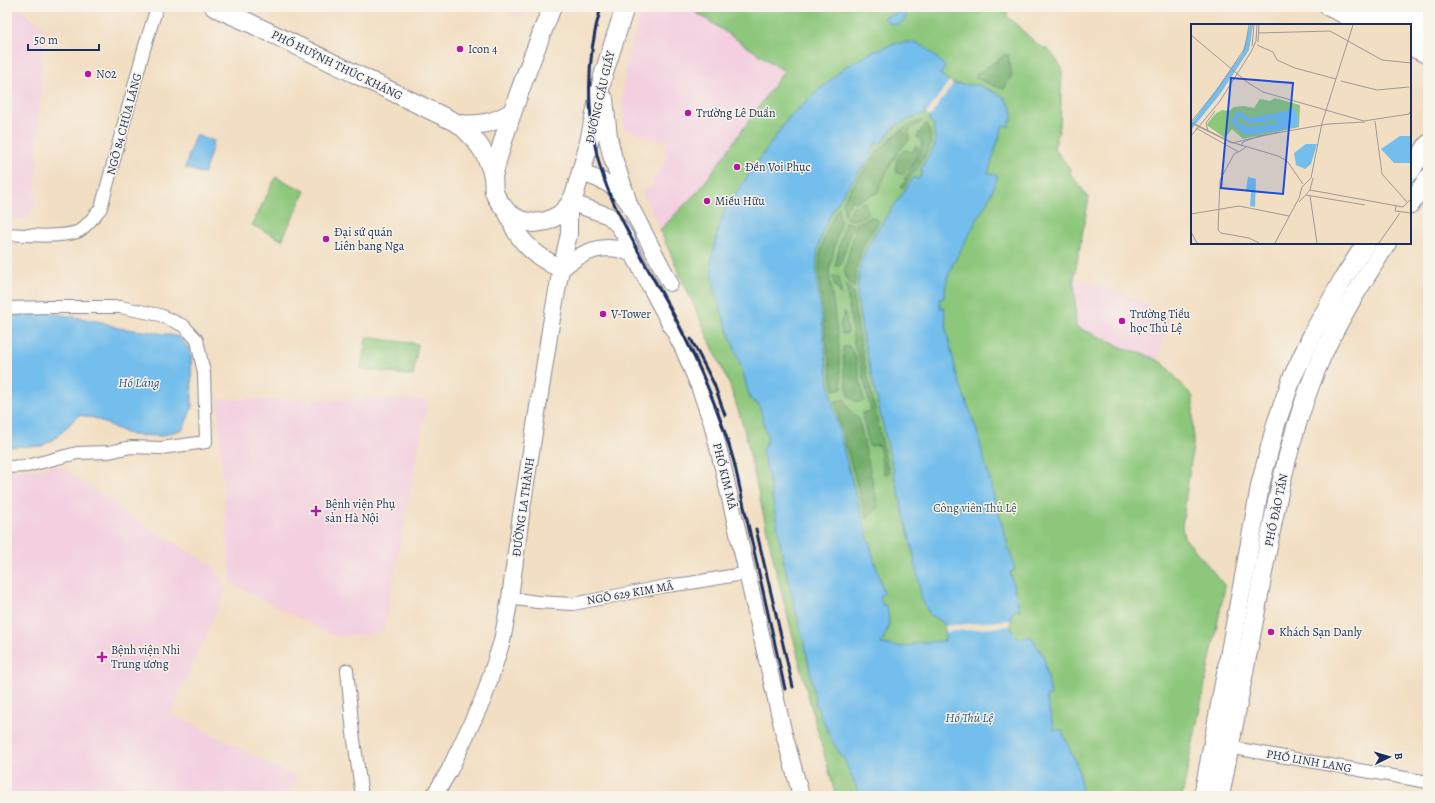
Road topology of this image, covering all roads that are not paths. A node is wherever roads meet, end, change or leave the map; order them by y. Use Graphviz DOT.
graph roads {
  1 [pos="157,7"];
  2 [pos="214,7"];
  3 [pos="552,7"];
  4 [pos="625,7"];
  5 [pos="1329,7"];
  6 [pos="1365,7"];
  7 [pos="1399,7"];
  8 [pos="1428,23"];
  9 [pos="1364,24"];
  10 [pos="1397,24"];
  11 [pos="1411,32"];
  12 [pos="1428,41"];
  13 [pos="1411,46"];
  14 [pos="1428,55"];
  15 [pos="604,76"];
  16 [pos="512,112"];
  17 [pos="460,124"];
  18 [pos="1428,144"];
  19 [pos="1411,170"];
  20 [pos="493,177"];
  21 [pos="1428,178"];
  22 [pos="574,192"];
  23 [pos="627,200"];
  24 [pos="1411,204"];
  25 [pos="508,214"];
  26 [pos="7,234"];
  27 [pos="1366,244"];
  28 [pos="1386,244"];
  29 [pos="655,253"];
  30 [pos="635,258"];
  31 [pos="560,268"];
  32 [pos="1357,274"];
  33 [pos="670,283"];
  34 [pos="7,308"];
  35 [pos="7,467"];
  36 [pos="748,573"];
  37 [pos="510,598"];
  38 [pos="348,670"];
  39 [pos="1221,746"];
  40 [pos="1428,782"];
  41 [pos="362,796"];
  42 [pos="434,796"];
  43 [pos="801,796"];
  44 [pos="1203,796"];
  45 [pos="1220,796"];
  1 -- 26 [label="street, NGÕ 84 CHÙA LÁNG"];
  2 -- 17 [label="main road, PHỐ HUỲNH THÚC KHÁNG"];
  3 -- 16 [label="main road"];
  4 -- 15 [label="main road, ĐƯỜNG CẦU GIẤY"];
  5 -- 9 [label="main road"];
  6 -- 10 [label="highway"];
  7 -- 8 [label="highway"];
  11 -- 12 [label="highway"];
  13 -- 14 [label="main road"];
  15 -- 22 [label="main road, ĐƯỜNG CẦU GIẤY"];
  15 -- 23 [label="main road"];
  16 -- 17 [label="main road, PHỐ HUỲNH THÚC KHÁNG"];
  16 -- 20 [label="main road"];
  17 -- 20 [label="main road, PHỐ HUỲNH THÚC KHÁNG"];
  18 -- 19 [label="main road"];
  20 -- 25 [label="main road, PHỐ HUỲNH THÚC KHÁNG"];
  21 -- 24 [label="main road"];
  22 -- 23 [label="main road"];
  22 -- 25 [label="main road"];
  22 -- 30 [label="main road, PHỐ KIM MÃ"];
  22 -- 31 [label="main road, ĐƯỜNG LA THÀNH"];
  23 -- 29 [label="main road"];
  25 -- 31 [label="main road, PHỐ HUỲNH THÚC KHÁNG"];
  27 -- 32 [label="main road, PHỐ ĐÀO TẤN"];
  28 -- 32 [label="main road, PHỐ ĐÀO TẤN"];
  29 -- 30 [label="main road"];
  29 -- 33 [label="main road"];
  30 -- 31 [label="main road"];
  30 -- 36 [label="main road, PHỐ KIM MÃ"];
  31 -- 37 [label="main road, ĐƯỜNG LA THÀNH"];
  32 -- 39 [label="main road, PHỐ ĐÀO TẤN"];
  34 -- 35 [label="street"];
  36 -- 37 [label="street, NGÕ 629 KIM MÃ"];
  36 -- 43 [label="main road, PHỐ KIM MÃ"];
  37 -- 42 [label="main road, ĐƯỜNG LA THÀNH"];
  38 -- 41 [label="street"];
  39 -- 40 [label="street, PHỐ LINH LANG"];
  39 -- 44 [label="main road, PHỐ ĐÀO TẤN"];
  39 -- 45 [label="main road, PHỐ ĐÀO TẤN"];
}
